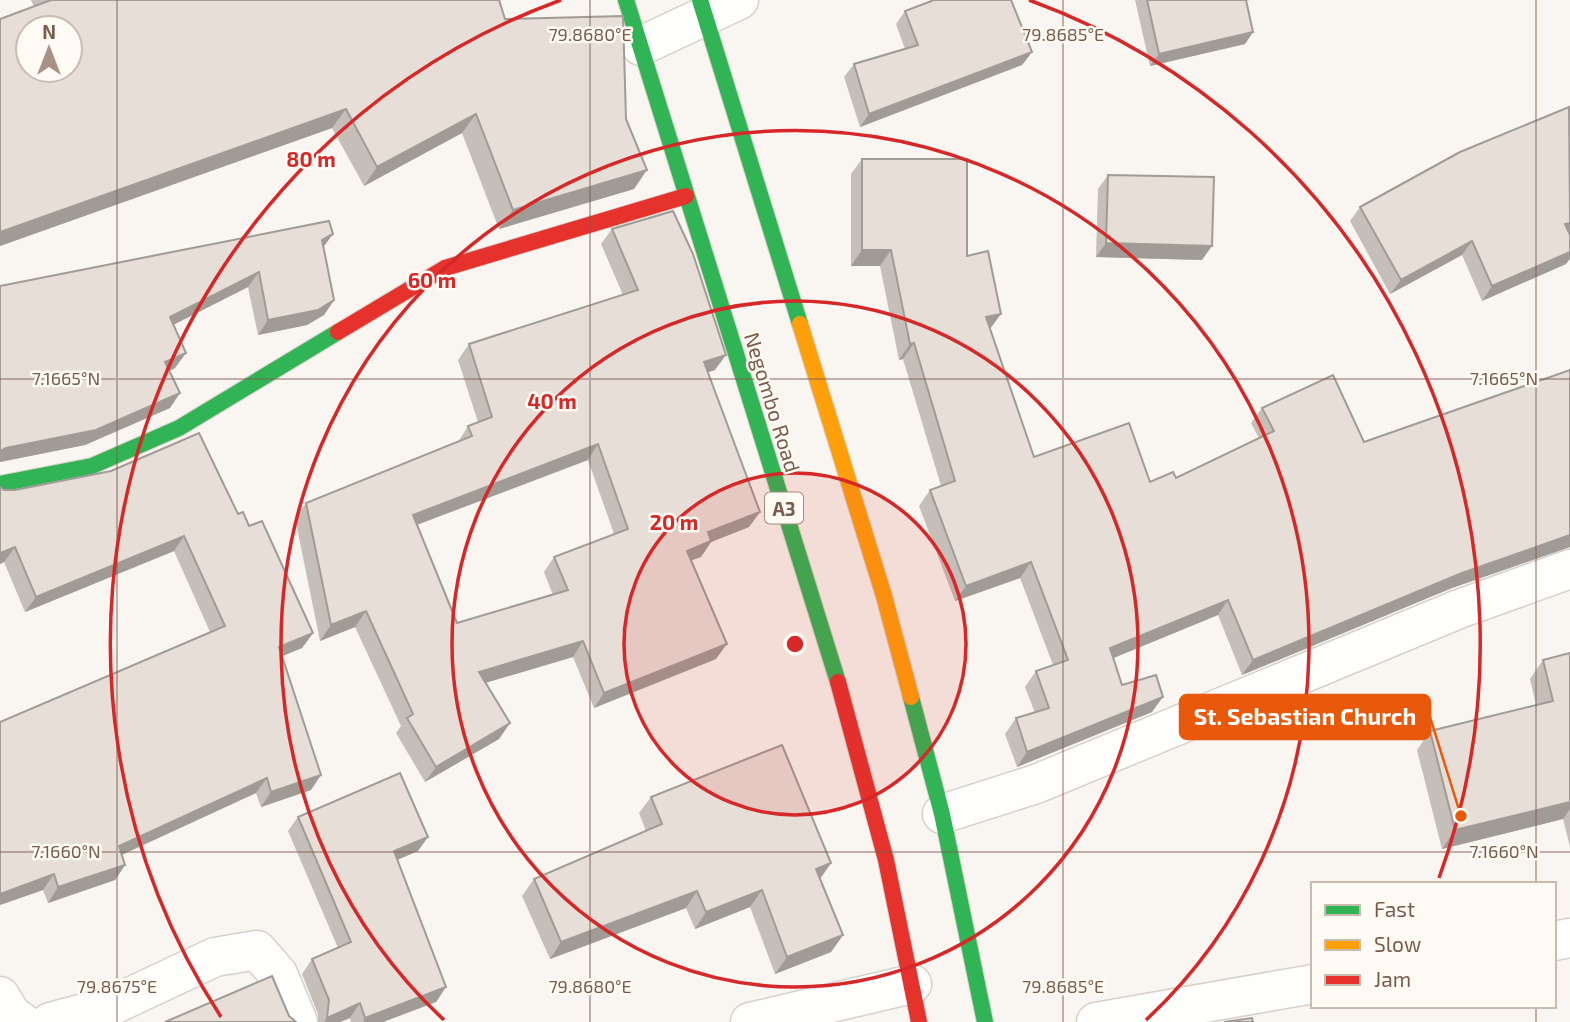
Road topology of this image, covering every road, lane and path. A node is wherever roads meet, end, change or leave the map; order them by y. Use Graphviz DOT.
graph roads {
  1 [pos="626,0"];
  2 [pos="739,0"];
  3 [pos="703,8"];
  4 [pos="641,46"];
  5 [pos="687,196"];
  6 [pos="0,484"];
  7 [pos="1570,569"];
  8 [pos="942,814"];
  9 [pos="912,984"];
  10 [pos="1311,984"];
  11 [pos="0,996"];
  12 [pos="22,1022"];
  13 [pos="50,1022"];
  14 [pos="298,1022"];
  15 [pos="750,1022"];
  16 [pos="919,1022"];
  17 [pos="985,1022"];
  18 [pos="1096,1022"];
  1 -- 4 [label="main road, Negombo Road / A3"];
  2 -- 3 [label="street"];
  3 -- 4 [label="street"];
  3 -- 8 [label="main road"];
  4 -- 5 [label="main road, Negombo Road / A3"];
  5 -- 6 [label="main road"];
  5 -- 9 [label="main road, Negombo Road / A3"];
  7 -- 8 [label="street"];
  8 -- 17 [label="main road"];
  9 -- 15 [label="street"];
  9 -- 16 [label="main road, Negombo Road / A3"];
  10 -- 18 [label="street"];
  11 -- 12 [label="street"];
  13 -- 14 [label="street"];
}
